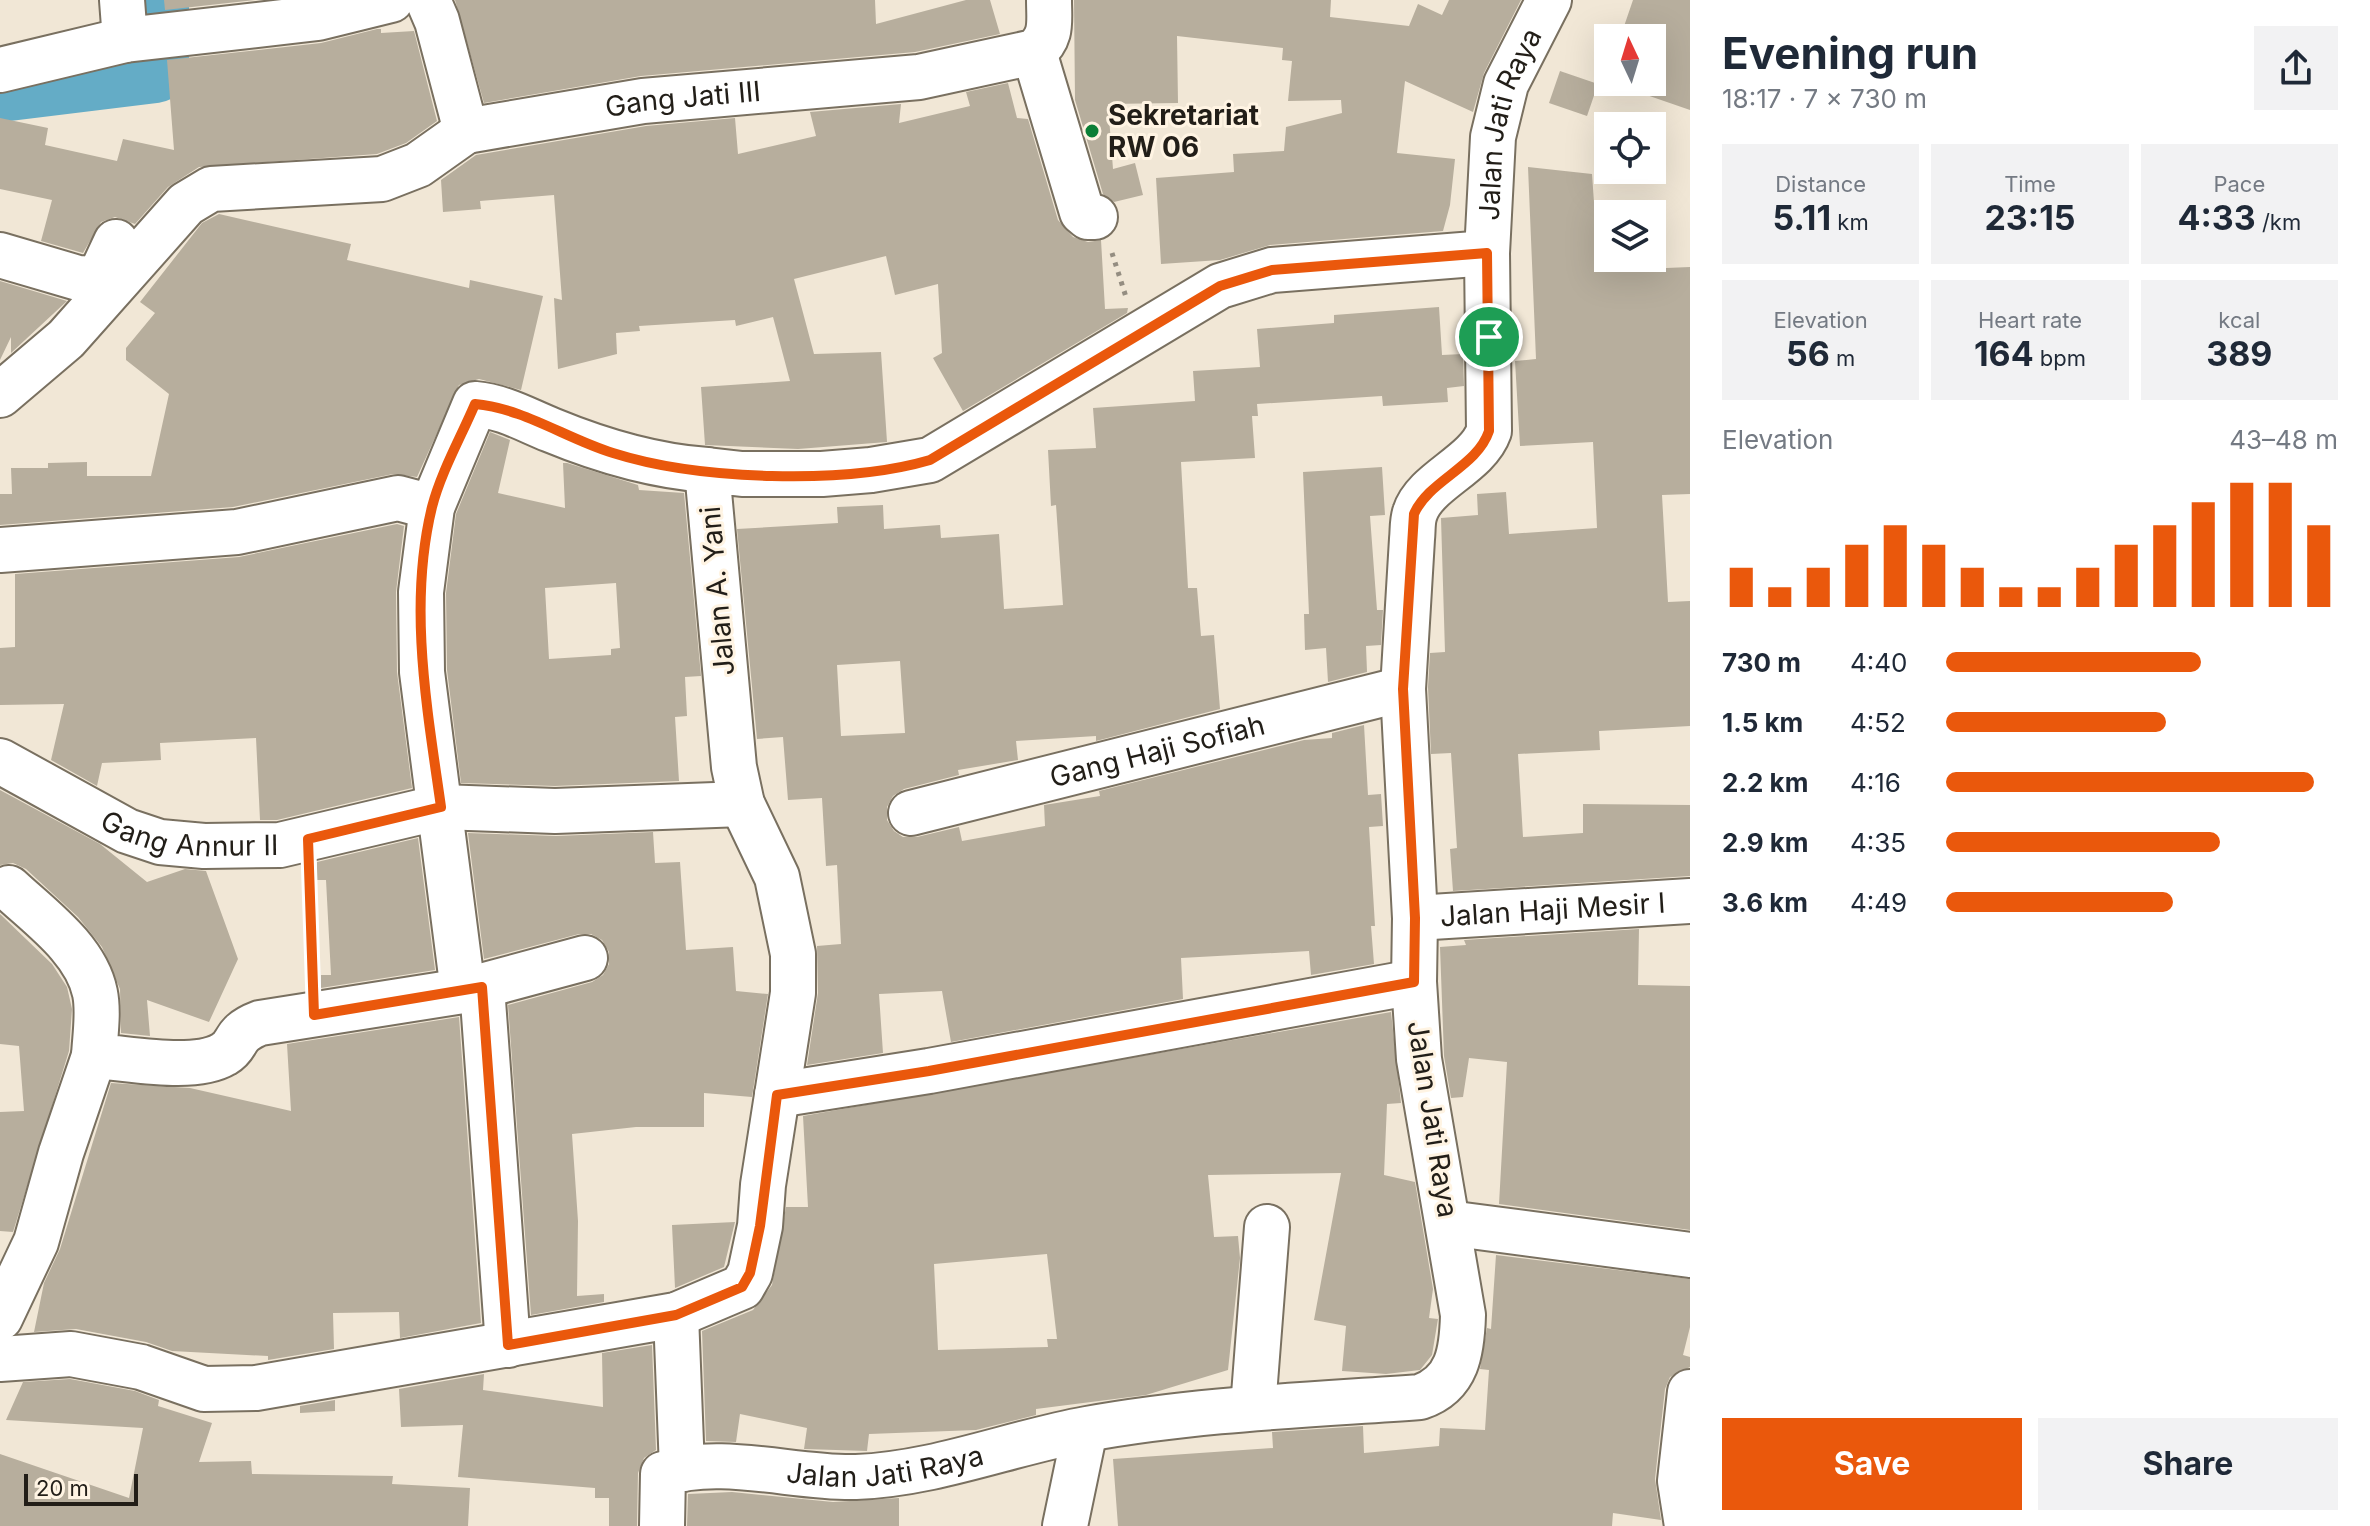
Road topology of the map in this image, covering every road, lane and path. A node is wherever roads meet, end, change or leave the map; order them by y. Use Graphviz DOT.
graph roads {
  1 [pos="391,0"];
  2 [pos="428,0"];
  3 [pos="1049,0"];
  4 [pos="1549,0"];
  5 [pos="141,29"];
  6 [pos="1034,52"];
  7 [pos="0,70"];
  8 [pos="466,131"];
  9 [pos="1095,217"];
  10 [pos="120,234"];
  11 [pos="1487,253"];
  12 [pos="0,255"];
  13 [pos="1132,320"];
  14 [pos="0,395"];
  15 [pos="707,470"];
  16 [pos="432,507"];
  17 [pos="0,550"];
  18 [pos="1403,689"];
  19 [pos="0,761"];
  20 [pos="742,804"];
  21 [pos="441,807"];
  22 [pos="911,813"];
  23 [pos="308,839"];
  24 [pos="9,888"];
  25 [pos="1690,901"];
  26 [pos="1415,918"];
  27 [pos="585,958"];
  28 [pos="1414,982"];
  29 [pos="472,989"];
  30 [pos="314,1015"];
  31 [pos="94,1056"];
  32 [pos="777,1095"];
  33 [pos="1448,1223"];
  34 [pos="1267,1227"];
  35 [pos="1690,1255"];
  36 [pos="676,1315"];
  37 [pos="0,1318"];
  38 [pos="508,1345"];
  39 [pos="0,1359"];
  40 [pos="1690,1392"];
  41 [pos="1253,1408"];
  42 [pos="1085,1430"];
  43 [pos="682,1469"];
  44 [pos="662,1526"];
  45 [pos="1065,1526"];
  46 [pos="1687,1526"];
  1 -- 5 [label="street"];
  2 -- 8 [label="street"];
  3 -- 6 [label="street"];
  4 -- 11 [label="street, Jalan Jati Raya"];
  5 -- 7 [label="street"];
  6 -- 8 [label="street, Gang Jati III"];
  6 -- 9 [label="street"];
  8 -- 14 [label="street"];
  9 -- 13 [label="path"];
  10 -- 12 [label="street"];
  11 -- 13 [label="street, Jalan A. Yani"];
  11 -- 18 [label="street, Jalan Jati Raya"];
  13 -- 15 [label="street, Jalan A. Yani"];
  15 -- 16 [label="street"];
  15 -- 20 [label="street, Jalan A. Yani"];
  16 -- 17 [label="street"];
  16 -- 21 [label="street"];
  18 -- 22 [label="street, Gang Haji Sofiah"];
  18 -- 26 [label="street, Jalan Jati Raya"];
  19 -- 23 [label="street, Gang Annur II"];
  20 -- 21 [label="street, Gang Annur II"];
  20 -- 32 [label="street, Jalan A. Yani"];
  21 -- 23 [label="street, Gang Annur II"];
  21 -- 29 [label="street"];
  23 -- 30 [label="path"];
  24 -- 31 [label="street"];
  25 -- 26 [label="street, Jalan Haji Mesir I"];
  26 -- 28 [label="street, Jalan Jati Raya"];
  27 -- 29 [label="street"];
  28 -- 32 [label="street"];
  28 -- 33 [label="street, Jalan Jati Raya"];
  29 -- 30 [label="street"];
  29 -- 38 [label="street"];
  30 -- 31 [label="street"];
  31 -- 37 [label="street"];
  32 -- 36 [label="street, Jalan A. Yani"];
  33 -- 35 [label="street"];
  33 -- 41 [label="street, Jalan Jati Raya"];
  34 -- 41 [label="street"];
  36 -- 38 [label="street"];
  36 -- 43 [label="street"];
  38 -- 39 [label="street"];
  40 -- 46 [label="street"];
  41 -- 42 [label="street, Jalan Jati Raya"];
  42 -- 43 [label="street, Jalan Jati Raya"];
  42 -- 45 [label="street"];
  43 -- 44 [label="street"];
}
